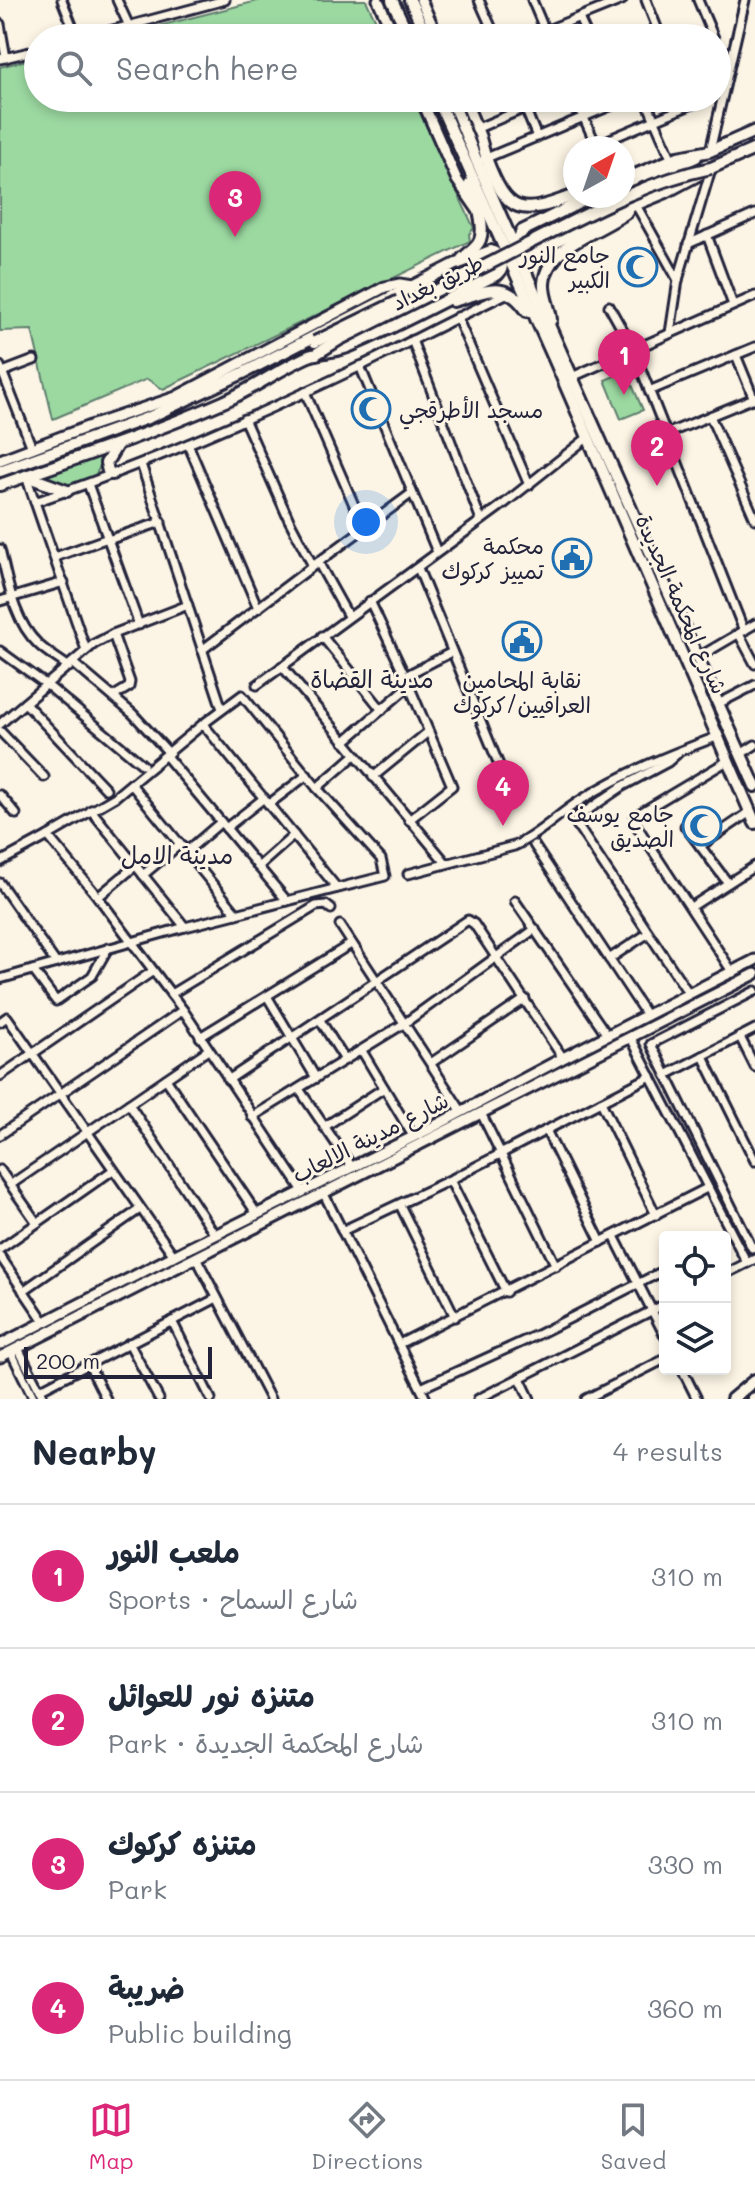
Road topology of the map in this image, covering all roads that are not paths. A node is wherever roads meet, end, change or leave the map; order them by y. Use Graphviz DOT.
graph roads {
  1 [pos="62,0"];
  2 [pos="117,0"];
  3 [pos="178,0"];
  4 [pos="225,0"];
  5 [pos="378,0"];
  6 [pos="392,0"];
  7 [pos="410,0"];
  8 [pos="421,0"];
  9 [pos="479,0"];
  10 [pos="532,0"];
  11 [pos="594,0"];
  12 [pos="622,0"];
  13 [pos="646,0"];
  14 [pos="698,0"];
  15 [pos="745,0"];
  16 [pos="598,10"];
  17 [pos="183,11"];
  18 [pos="579,18"];
  19 [pos="0,24"];
  20 [pos="73,24"];
  21 [pos="128,24"];
  22 [pos="136,24"];
  23 [pos="389,24"];
  24 [pos="403,24"];
  25 [pos="421,24"];
  26 [pos="432,24"];
  27 [pos="490,24"];
  28 [pos="542,24"];
  29 [pos="568,24"];
  30 [pos="582,24"];
  31 [pos="655,24"];
  32 [pos="708,24"];
  33 [pos="24,54"];
  34 [pos="731,55"];
  35 [pos="3,59"];
  36 [pos="427,112"];
  37 [pos="444,112"];
  38 [pos="458,112"];
  39 [pos="471,112"];
  40 [pos="516,112"];
  41 [pos="527,112"];
  42 [pos="581,112"];
  43 [pos="595,112"];
  44 [pos="651,112"];
  45 [pos="674,112"];
  46 [pos="717,112"];
  47 [pos="583,117"];
  48 [pos="655,120"];
  49 [pos="478,128"];
  50 [pos="755,131"];
  51 [pos="592,136"];
  52 [pos="619,136"];
  53 [pos="537,137"];
  54 [pos="460,147"];
  55 [pos="755,149"];
  56 [pos="707,152"];
  57 [pos="481,160"];
  58 [pos="672,160"];
  59 [pos="711,168"];
  60 [pos="635,175"];
  61 [pos="635,185"];
  62 [pos="563,199"];
  63 [pos="636,205"];
  64 [pos="569,208"];
  65 [pos="590,208"];
  66 [pos="628,208"];
  67 [pos="477,209"];
  68 [pos="752,215"];
  69 [pos="755,227"];
  70 [pos="707,235"];
  71 [pos="505,236"];
  72 [pos="688,244"];
  73 [pos="456,264"];
  74 [pos="678,280"];
  75 [pos="412,286"];
  76 [pos="509,292"];
  77 [pos="755,296"];
  78 [pos="439,304"];
  79 [pos="733,305"];
  80 [pos="609,306"];
  81 [pos="457,317"];
  82 [pos="546,332"];
  83 [pos="670,333"];
  84 [pos="412,340"];
  85 [pos="755,347"];
  86 [pos="316,348"];
  87 [pos="633,349"];
  88 [pos="287,350"];
  89 [pos="736,355"];
  90 [pos="34,360"];
  91 [pos="251,363"];
  92 [pos="360,366"];
  93 [pos="1,370"];
  94 [pos="572,377"];
  95 [pos="649,391"];
  96 [pos="305,392"];
  97 [pos="754,399"];
  98 [pos="710,416"];
  99 [pos="244,419"];
  100 [pos="666,434"];
  101 [pos="587,438"];
  102 [pos="118,444"];
  103 [pos="188,444"];
  104 [pos="27,454"];
  105 [pos="0,460"];
  106 [pos="141,464"];
  107 [pos="0,471"];
  108 [pos="112,474"];
  109 [pos="26,476"];
  110 [pos="88,484"];
  111 [pos="0,485"];
  112 [pos="529,485"];
  113 [pos="67,491"];
  114 [pos="412,493"];
  115 [pos="35,502"];
  116 [pos="755,519"];
  117 [pos="481,520"];
  118 [pos="161,522"];
  119 [pos="364,528"];
  120 [pos="108,539"];
  121 [pos="0,550"];
  122 [pos="437,552"];
  123 [pos="55,557"];
  124 [pos="315,564"];
  125 [pos="418,568"];
  126 [pos="64,582"];
  127 [pos="12,598"];
  128 [pos="0,601"];
  129 [pos="370,601"];
  130 [pos="188,605"];
  131 [pos="258,608"];
  132 [pos="348,616"];
  133 [pos="755,624"];
  134 [pos="139,625"];
  135 [pos="742,632"];
  136 [pos="113,634"];
  137 [pos="322,636"];
  138 [pos="86,650"];
  139 [pos="202,650"];
  140 [pos="0,651"];
  141 [pos="452,652"];
  142 [pos="697,658"];
  143 [pos="755,664"];
  144 [pos="71,665"];
  145 [pos="282,666"];
  146 [pos="405,676"];
  147 [pos="47,685"];
  148 [pos="257,685"];
  149 [pos="755,685"];
  150 [pos="409,686"];
  151 [pos="114,696"];
  152 [pos="25,703"];
  153 [pos="718,704"];
  154 [pos="222,709"];
  155 [pos="382,710"];
  156 [pos="0,724"];
  157 [pos="203,724"];
  158 [pos="0,731"];
  159 [pos="428,732"];
  160 [pos="719,736"];
  161 [pos="344,742"];
  162 [pos="755,745"];
  163 [pos="681,750"];
  164 [pos="167,754"];
  165 [pos="741,754"];
  166 [pos="355,755"];
  167 [pos="729,760"];
  168 [pos="143,765"];
  169 [pos="499,765"];
  170 [pos="307,775"];
  171 [pos="44,777"];
  172 [pos="373,777"];
  173 [pos="131,784"];
  174 [pos="755,786"];
  175 [pos="317,788"];
  176 [pos="106,789"];
  177 [pos="0,795"];
  178 [pos="266,801"];
  179 [pos="91,810"];
  180 [pos="750,812"];
  181 [pos="16,814"];
  182 [pos="409,820"];
  183 [pos="755,823"];
  184 [pos="224,825"];
  185 [pos="685,826"];
  186 [pos="294,835"];
  187 [pos="48,836"];
  188 [pos="180,844"];
  189 [pos="534,845"];
  190 [pos="700,846"];
  191 [pos="186,852"];
  192 [pos="0,862"];
  193 [pos="446,863"];
  194 [pos="135,866"];
  195 [pos="755,866"];
  196 [pos="258,867"];
  197 [pos="408,874"];
  198 [pos="143,875"];
  199 [pos="0,883"];
  200 [pos="728,883"];
  201 [pos="337,888"];
  202 [pos="98,897"];
  203 [pos="287,901"];
  204 [pos="515,901"];
  205 [pos="691,907"];
  206 [pos="331,909"];
  207 [pos="237,914"];
  208 [pos="340,925"];
  209 [pos="185,927"];
  210 [pos="535,929"];
  211 [pos="647,934"];
  212 [pos="132,941"];
  213 [pos="351,944"];
  214 [pos="108,948"];
  215 [pos="497,958"];
  216 [pos="609,959"];
  217 [pos="755,960"];
  218 [pos="56,963"];
  219 [pos="33,970"];
  220 [pos="153,971"];
  221 [pos="733,973"];
  222 [pos="755,974"];
  223 [pos="2,976"];
  224 [pos="377,981"];
  225 [pos="755,991"];
  226 [pos="171,994"];
  227 [pos="689,994"];
  228 [pos="267,996"];
  229 [pos="525,999"];
  230 [pos="183,1010"];
  231 [pos="647,1016"];
  232 [pos="320,1020"];
  233 [pos="0,1022"];
  234 [pos="405,1023"];
  235 [pos="754,1031"];
  236 [pos="607,1035"];
  237 [pos="200,1037"];
  238 [pos="740,1037"];
  239 [pos="293,1038"];
  240 [pos="631,1038"];
  241 [pos="208,1050"];
  242 [pos="362,1051"];
  243 [pos="33,1053"];
  244 [pos="703,1056"];
  245 [pos="563,1058"];
  246 [pos="345,1060"];
  247 [pos="431,1063"];
  248 [pos="755,1067"];
  249 [pos="530,1075"];
  250 [pos="666,1075"];
  251 [pos="0,1076"];
  252 [pos="651,1076"];
  253 [pos="316,1078"];
  254 [pos="166,1079"];
  255 [pos="228,1080"];
  256 [pos="537,1086"];
  257 [pos="384,1088"];
  258 [pos="299,1089"];
  259 [pos="60,1093"];
  260 [pos="601,1102"];
  261 [pos="129,1104"];
  262 [pos="462,1112"];
  263 [pos="481,1113"];
  264 [pos="252,1117"];
  265 [pos="324,1127"];
  266 [pos="546,1130"];
  267 [pos="87,1132"];
  268 [pos="0,1135"];
  269 [pos="413,1136"];
  270 [pos="502,1153"];
  271 [pos="755,1161"];
  272 [pos="352,1167"];
  273 [pos="0,1170"];
  274 [pos="113,1170"];
  275 [pos="450,1180"];
  276 [pos="10,1185"];
  277 [pos="707,1188"];
  278 [pos="303,1191"];
  279 [pos="323,1192"];
  280 [pos="400,1205"];
  281 [pos="140,1209"];
  282 [pos="257,1214"];
  283 [pos="656,1215"];
  284 [pos="37,1223"];
  285 [pos="342,1231"];
  286 [pos="726,1231"];
  287 [pos="215,1235"];
  288 [pos="614,1236"];
  289 [pos="731,1239"];
  290 [pos="601,1242"];
  291 [pos="755,1247"];
  292 [pos="0,1249"];
  293 [pos="0,1256"];
  294 [pos="174,1256"];
  295 [pos="196,1257"];
  296 [pos="755,1259"];
  297 [pos="747,1263"];
  298 [pos="556,1266"];
  299 [pos="731,1271"];
  300 [pos="141,1272"];
  301 [pos="659,1273"];
  302 [pos="146,1282"];
  303 [pos="638,1283"];
  304 [pos="23,1291"];
  305 [pos="506,1292"];
  306 [pos="217,1298"];
  307 [pos="659,1307"];
  308 [pos="652,1310"];
  309 [pos="455,1317"];
  310 [pos="44,1321"];
  311 [pos="172,1321"];
  312 [pos="659,1324"];
  313 [pos="1,1342"];
  314 [pos="129,1343"];
  315 [pos="399,1344"];
  316 [pos="15,1350"];
  317 [pos="0,1357"];
  318 [pos="659,1362"];
  319 [pos="89,1365"];
  320 [pos="685,1375"];
  321 [pos="520,1378"];
  322 [pos="755,1380"];
  323 [pos="421,1388"];
  324 [pos="39,1390"];
  325 [pos="34,1399"];
  326 [pos="44,1399"];
  327 [pos="106,1399"];
  328 [pos="159,1399"];
  329 [pos="211,1399"];
  330 [pos="270,1399"];
  331 [pos="426,1399"];
  332 [pos="478,1399"];
  333 [pos="530,1399"];
  334 [pos="586,1399"];
  335 [pos="697,1399"];
  336 [pos="732,1399"];
  1 -- 20 [label="street"];
  2 -- 21 [label="street"];
  3 -- 17 [label="street"];
  4 -- 17 [label="street"];
  5 -- 23 [label="main road"];
  6 -- 24 [label="main road"];
  7 -- 25 [label="main road"];
  8 -- 26 [label="main road"];
  9 -- 27 [label="street"];
  10 -- 28 [label="street"];
  11 -- 16 [label="street"];
  12 -- 16 [label="street"];
  13 -- 31 [label="street"];
  14 -- 32 [label="street"];
  15 -- 34 [label="street"];
  16 -- 18 [label="street"];
  17 -- 22 [label="street"];
  18 -- 29 [label="street"];
  18 -- 30 [label="street"];
  19 -- 35 [label="street"];
  33 -- 35 [label="street"];
  36 -- 67 [label="main road"];
  37 -- 54 [label="main road"];
  38 -- 57 [label="main road"];
  39 -- 49 [label="main road"];
  40 -- 49 [label="street"];
  41 -- 53 [label="street"];
  42 -- 47 [label="street"];
  43 -- 47 [label="street"];
  44 -- 48 [label="street"];
  45 -- 48 [label="street"];
  46 -- 56 [label="street"];
  47 -- 51 [label="street"];
  47 -- 53 [label="street"];
  48 -- 52 [label="street"];
  48 -- 58 [label="street"];
  49 -- 57 [label="main road"];
  50 -- 56 [label="main road"];
  53 -- 57 [label="street"];
  54 -- 67 [label="main road"];
  54 -- 71 [label="main road"];
  55 -- 59 [label="main road"];
  56 -- 58 [label="main road"];
  56 -- 61 [label="main road"];
  57 -- 62 [label="main road"];
  57 -- 71 [label="main road"];
  58 -- 60 [label="main road"];
  59 -- 63 [label="main road"];
  59 -- 72 [label="street"];
  59 -- 86 [label="main road, bridge"];
  63 -- 74 [label="street"];
  63 -- 82 [label="main road"];
  64 -- 66 [label="main road"];
  65 -- 86 [label="main road, bridge"];
  67 -- 73 [label="main road"];
  68 -- 69 [label="street"];
  68 -- 70 [label="street"];
  70 -- 72 [label="street"];
  70 -- 79 [label="street"];
  71 -- 82 [label="main road, شارع المحكمة الجديدة"];
  72 -- 74 [label="street"];
  73 -- 75 [label="main road, طريق بغداد"];
  73 -- 78 [label="main road, طريق بغداد"];
  74 -- 83 [label="street"];
  75 -- 88 [label="main road, طريق بغداد"];
  75 -- 91 [label="main road"];
  76 -- 78 [label="main road"];
  76 -- 81 [label="street"];
  76 -- 82 [label="main road"];
  77 -- 79 [label="street"];
  78 -- 86 [label="main road, طريق بغداد"];
  79 -- 83 [label="street"];
  80 -- 87 [label="street"];
  81 -- 84 [label="street"];
  81 -- 112 [label="street"];
  82 -- 94 [label="main road, شارع المحكمة الجديدة"];
  82 -- 101 [label="main road, شارع المحكمة الجديدة"];
  83 -- 87 [label="street"];
  84 -- 92 [label="street"];
  84 -- 117 [label="street"];
  85 -- 89 [label="street"];
  86 -- 88 [label="main road"];
  86 -- 102 [label="main road, طريق بغداد"];
  87 -- 94 [label="street"];
  87 -- 95 [label="street"];
  88 -- 91 [label="main road, طريق بغداد"];
  89 -- 95 [label="street"];
  89 -- 97 [label="street"];
  90 -- 93 [label="street"];
  91 -- 104 [label="main road, طريق بغداد"];
  92 -- 96 [label="street"];
  92 -- 114 [label="street"];
  93 -- 104 [label="street"];
  94 -- 142 [label="main road, شارع المحكمة الجديدة"];
  95 -- 100 [label="street"];
  96 -- 99 [label="street"];
  96 -- 119 [label="street"];
  97 -- 98 [label="street"];
  98 -- 100 [label="street"];
  98 -- 116 [label="street"];
  99 -- 103 [label="street"];
  99 -- 124 [label="street"];
  100 -- 135 [label="street"];
  101 -- 112 [label="street"];
  101 -- 160 [label="main road, شارع المحكمة الجديدة"];
  102 -- 108 [label="main road"];
  102 -- 109 [label="main road, طريق بغداد"];
  103 -- 106 [label="street"];
  103 -- 131 [label="street"];
  104 -- 105 [label="main road"];
  104 -- 107 [label="main road, طريق بغداد"];
  106 -- 108 [label="street"];
  106 -- 118 [label="street"];
  108 -- 110 [label="street"];
  109 -- 111 [label="main road, طريق بغداد"];
  109 -- 113 [label="main road"];
  109 -- 115 [label="street"];
  110 -- 113 [label="street"];
  110 -- 120 [label="street"];
  112 -- 117 [label="street"];
  113 -- 115 [label="street"];
  114 -- 119 [label="street"];
  114 -- 122 [label="street"];
  115 -- 123 [label="street"];
  117 -- 122 [label="street"];
  118 -- 120 [label="street"];
  118 -- 130 [label="street"];
  119 -- 124 [label="street"];
  120 -- 123 [label="street"];
  120 -- 134 [label="street"];
  121 -- 127 [label="street"];
  122 -- 125 [label="street"];
  123 -- 126 [label="street"];
  124 -- 131 [label="street"];
  124 -- 132 [label="street"];
  125 -- 129 [label="street"];
  125 -- 141 [label="street"];
  126 -- 127 [label="street"];
  126 -- 138 [label="street"];
  127 -- 128 [label="street"];
  127 -- 144 [label="street"];
  129 -- 132 [label="street"];
  129 -- 146 [label="street"];
  130 -- 134 [label="street"];
  130 -- 139 [label="street"];
  131 -- 139 [label="street"];
  132 -- 137 [label="street"];
  133 -- 135 [label="street"];
  134 -- 136 [label="street"];
  135 -- 142 [label="street"];
  135 -- 143 [label="street"];
  136 -- 138 [label="street"];
  136 -- 151 [label="street"];
  137 -- 145 [label="street"];
  137 -- 155 [label="street"];
  138 -- 144 [label="street"];
  139 -- 154 [label="street"];
  140 -- 147 [label="street"];
  141 -- 146 [label="street"];
  141 -- 169 [label="street"];
  142 -- 153 [label="main road, شارع المحكمة الجديدة"];
  144 -- 147 [label="street"];
  144 -- 151 [label="street"];
  145 -- 148 [label="street"];
  145 -- 161 [label="street"];
  146 -- 150 [label="street"];
  147 -- 152 [label="street"];
  147 -- 168 [label="street"];
  149 -- 153 [label="street"];
  150 -- 155 [label="street"];
  150 -- 159 [label="street"];
  151 -- 164 [label="street"];
  152 -- 156 [label="street"];
  152 -- 176 [label="street"];
  153 -- 165 [label="main road, شارع المحكمة الجديدة"];
  154 -- 157 [label="street"];
  154 -- 170 [label="street"];
  155 -- 161 [label="street"];
  157 -- 164 [label="street"];
  157 -- 178 [label="street"];
  158 -- 171 [label="street"];
  159 -- 172 [label="street"];
  159 -- 182 [label="street"];
  160 -- 163 [label="street"];
  160 -- 167 [label="main road, شارع المحكمة الجديدة"];
  161 -- 166 [label="street"];
  162 -- 165 [label="street"];
  163 -- 193 [label="street"];
  163 -- 211 [label="street"];
  164 -- 173 [label="street"];
  164 -- 184 [label="street"];
  165 -- 174 [label="main road, شارع المحكمة الجديدة"];
  166 -- 172 [label="street"];
  166 -- 175 [label="street"];
  167 -- 180 [label="main road, شارع المحكمة الجديدة"];
  167 -- 205 [label="street"];
  170 -- 175 [label="street"];
  170 -- 178 [label="street"];
  172 -- 182 [label="street"];
  173 -- 179 [label="street"];
  173 -- 188 [label="street"];
  175 -- 201 [label="street"];
  177 -- 181 [label="street"];
  178 -- 184 [label="street"];
  178 -- 186 [label="street"];
  179 -- 187 [label="street"];
  179 -- 194 [label="street"];
  180 -- 183 [label="main road, شارع المحكمة الجديدة"];
  180 -- 190 [label="street"];
  182 -- 193 [label="street"];
  184 -- 191 [label="street"];
  184 -- 196 [label="street"];
  185 -- 190 [label="street"];
  186 -- 196 [label="street"];
  186 -- 201 [label="street"];
  187 -- 192 [label="street"];
  187 -- 202 [label="street"];
  188 -- 191 [label="street"];
  188 -- 198 [label="street"];
  189 -- 216 [label="street"];
  190 -- 200 [label="street"];
  191 -- 207 [label="street"];
  193 -- 197 [label="street"];
  194 -- 198 [label="street"];
  194 -- 202 [label="street"];
  195 -- 200 [label="street"];
  196 -- 203 [label="street"];
  198 -- 209 [label="street"];
  199 -- 218 [label="street"];
  200 -- 205 [label="street"];
  201 -- 203 [label="street"];
  202 -- 212 [label="street"];
  203 -- 207 [label="street"];
  204 -- 210 [label="street"];
  205 -- 221 [label="street"];
  206 -- 226 [label="street"];
  207 -- 209 [label="street"];
  208 -- 213 [label="street"];
  209 -- 212 [label="street"];
  210 -- 215 [label="street"];
  210 -- 236 [label="street"];
  211 -- 216 [label="street"];
  211 -- 227 [label="street"];
  212 -- 214 [label="street"];
  212 -- 220 [label="street"];
  213 -- 224 [label="street"];
  213 -- 228 [label="street"];
  214 -- 218 [label="street"];
  214 -- 219 [label="street"];
  215 -- 224 [label="street"];
  215 -- 229 [label="street"];
  215 -- 234 [label="street"];
  216 -- 231 [label="street"];
  217 -- 221 [label="main road, شارع مدينة الالعاب"];
  218 -- 219 [label="street"];
  219 -- 223 [label="street"];
  220 -- 226 [label="street"];
  220 -- 243 [label="street"];
  221 -- 227 [label="main road, شارع مدينة الالعاب"];
  222 -- 240 [label="main road, شارع مدينة الالعاب"];
  224 -- 232 [label="street"];
  224 -- 234 [label="street"];
  225 -- 250 [label="street"];
  226 -- 230 [label="street"];
  227 -- 231 [label="main road, شارع مدينة الالعاب"];
  228 -- 237 [label="street"];
  228 -- 239 [label="street"];
  229 -- 245 [label="street"];
  229 -- 247 [label="street"];
  230 -- 237 [label="street"];
  230 -- 259 [label="street"];
  231 -- 236 [label="main road, شارع مدينة الالعاب"];
  232 -- 239 [label="street"];
  232 -- 246 [label="street"];
  233 -- 243 [label="street"];
  234 -- 242 [label="street"];
  234 -- 247 [label="street"];
  235 -- 238 [label="street"];
  236 -- 245 [label="main road, شارع مدينة الالعاب"];
  237 -- 241 [label="street"];
  238 -- 244 [label="street"];
  238 -- 248 [label="street"];
  239 -- 253 [label="street"];
  239 -- 255 [label="street"];
  240 -- 252 [label="street"];
  240 -- 256 [label="main road, شارع مدينة الالعاب"];
  241 -- 254 [label="street"];
  241 -- 255 [label="street"];
  242 -- 246 [label="street"];
  242 -- 257 [label="street"];
  243 -- 251 [label="street"];
  243 -- 259 [label="street"];
  244 -- 250 [label="street"];
  244 -- 271 [label="street"];
  245 -- 249 [label="main road, شارع مدينة الالعاب"];
  246 -- 253 [label="street"];
  247 -- 262 [label="street"];
  249 -- 256 [label="main road"];
  249 -- 262 [label="main road, شارع مدينة الالعاب"];
  250 -- 291 [label="street"];
  252 -- 260 [label="street"];
  252 -- 277 [label="street"];
  253 -- 258 [label="street"];
  254 -- 261 [label="street"];
  254 -- 282 [label="street"];
  255 -- 264 [label="street"];
  256 -- 263 [label="main road, شارع مدينة الالعاب"];
  257 -- 265 [label="street"];
  257 -- 269 [label="street"];
  258 -- 264 [label="street"];
  258 -- 265 [label="street"];
  259 -- 267 [label="street"];
  259 -- 268 [label="street"];
  260 -- 266 [label="street"];
  260 -- 283 [label="street"];
  261 -- 267 [label="street"];
  261 -- 287 [label="street"];
  262 -- 269 [label="main road, شارع مدينة الالعاب"];
  263 -- 270 [label="street"];
  263 -- 279 [label="main road, شارع مدينة الالعاب"];
  264 -- 278 [label="street"];
  265 -- 272 [label="street"];
  266 -- 270 [label="street"];
  266 -- 290 [label="street"];
  267 -- 274 [label="street"];
  267 -- 276 [label="street"];
  269 -- 272 [label="main road, شارع مدينة الالعاب"];
  270 -- 275 [label="street"];
  270 -- 298 [label="street"];
  272 -- 278 [label="main road, شارع مدينة الالعاب"];
  273 -- 276 [label="street"];
  274 -- 281 [label="street"];
  274 -- 284 [label="street"];
  275 -- 280 [label="street"];
  275 -- 305 [label="street"];
  276 -- 284 [label="street"];
  277 -- 283 [label="street"];
  277 -- 286 [label="street"];
  278 -- 282 [label="main road, شارع مدينة الالعاب"];
  279 -- 285 [label="street"];
  279 -- 295 [label="main road, شارع مدينة الالعاب"];
  280 -- 285 [label="street"];
  280 -- 309 [label="street"];
  281 -- 294 [label="street"];
  281 -- 304 [label="street"];
  282 -- 287 [label="main road, شارع مدينة الالعاب"];
  283 -- 288 [label="street"];
  284 -- 292 [label="street"];
  285 -- 315 [label="street"];
  287 -- 294 [label="main road, شارع مدينة الالعاب"];
  288 -- 290 [label="street"];
  288 -- 303 [label="street"];
  289 -- 297 [label="street"];
  290 -- 298 [label="street"];
  293 -- 304 [label="street"];
  294 -- 300 [label="main road, شارع مدينة الالعاب"];
  295 -- 302 [label="main road, شارع مدينة الالعاب"];
  295 -- 306 [label="street"];
  296 -- 297 [label="street"];
  297 -- 299 [label="street"];
  298 -- 305 [label="street"];
  300 -- 302 [label="main road"];
  300 -- 310 [label="main road, شارع مدينة الالعاب"];
  301 -- 303 [label="street"];
  302 -- 316 [label="main road, شارع مدينة الالعاب"];
  303 -- 308 [label="street"];
  303 -- 323 [label="street"];
  304 -- 310 [label="street"];
  305 -- 309 [label="street"];
  306 -- 311 [label="street"];
  306 -- 330 [label="street"];
  307 -- 308 [label="street"];
  308 -- 312 [label="street"];
  308 -- 321 [label="street"];
  309 -- 315 [label="street"];
  310 -- 313 [label="main road, شارع مدينة الالعاب"];
  311 -- 314 [label="street"];
  311 -- 329 [label="street"];
  314 -- 319 [label="street"];
  314 -- 328 [label="street"];
  315 -- 323 [label="street"];
  316 -- 317 [label="main road, شارع مدينة الالعاب"];
  316 -- 324 [label="street"];
  316 -- 325 [label="street"];
  318 -- 334 [label="street"];
  319 -- 324 [label="street"];
  319 -- 327 [label="street"];
  320 -- 335 [label="street"];
  321 -- 332 [label="street"];
  321 -- 333 [label="street"];
  322 -- 336 [label="main road"];
  323 -- 331 [label="street"];
  324 -- 326 [label="street"];
}
